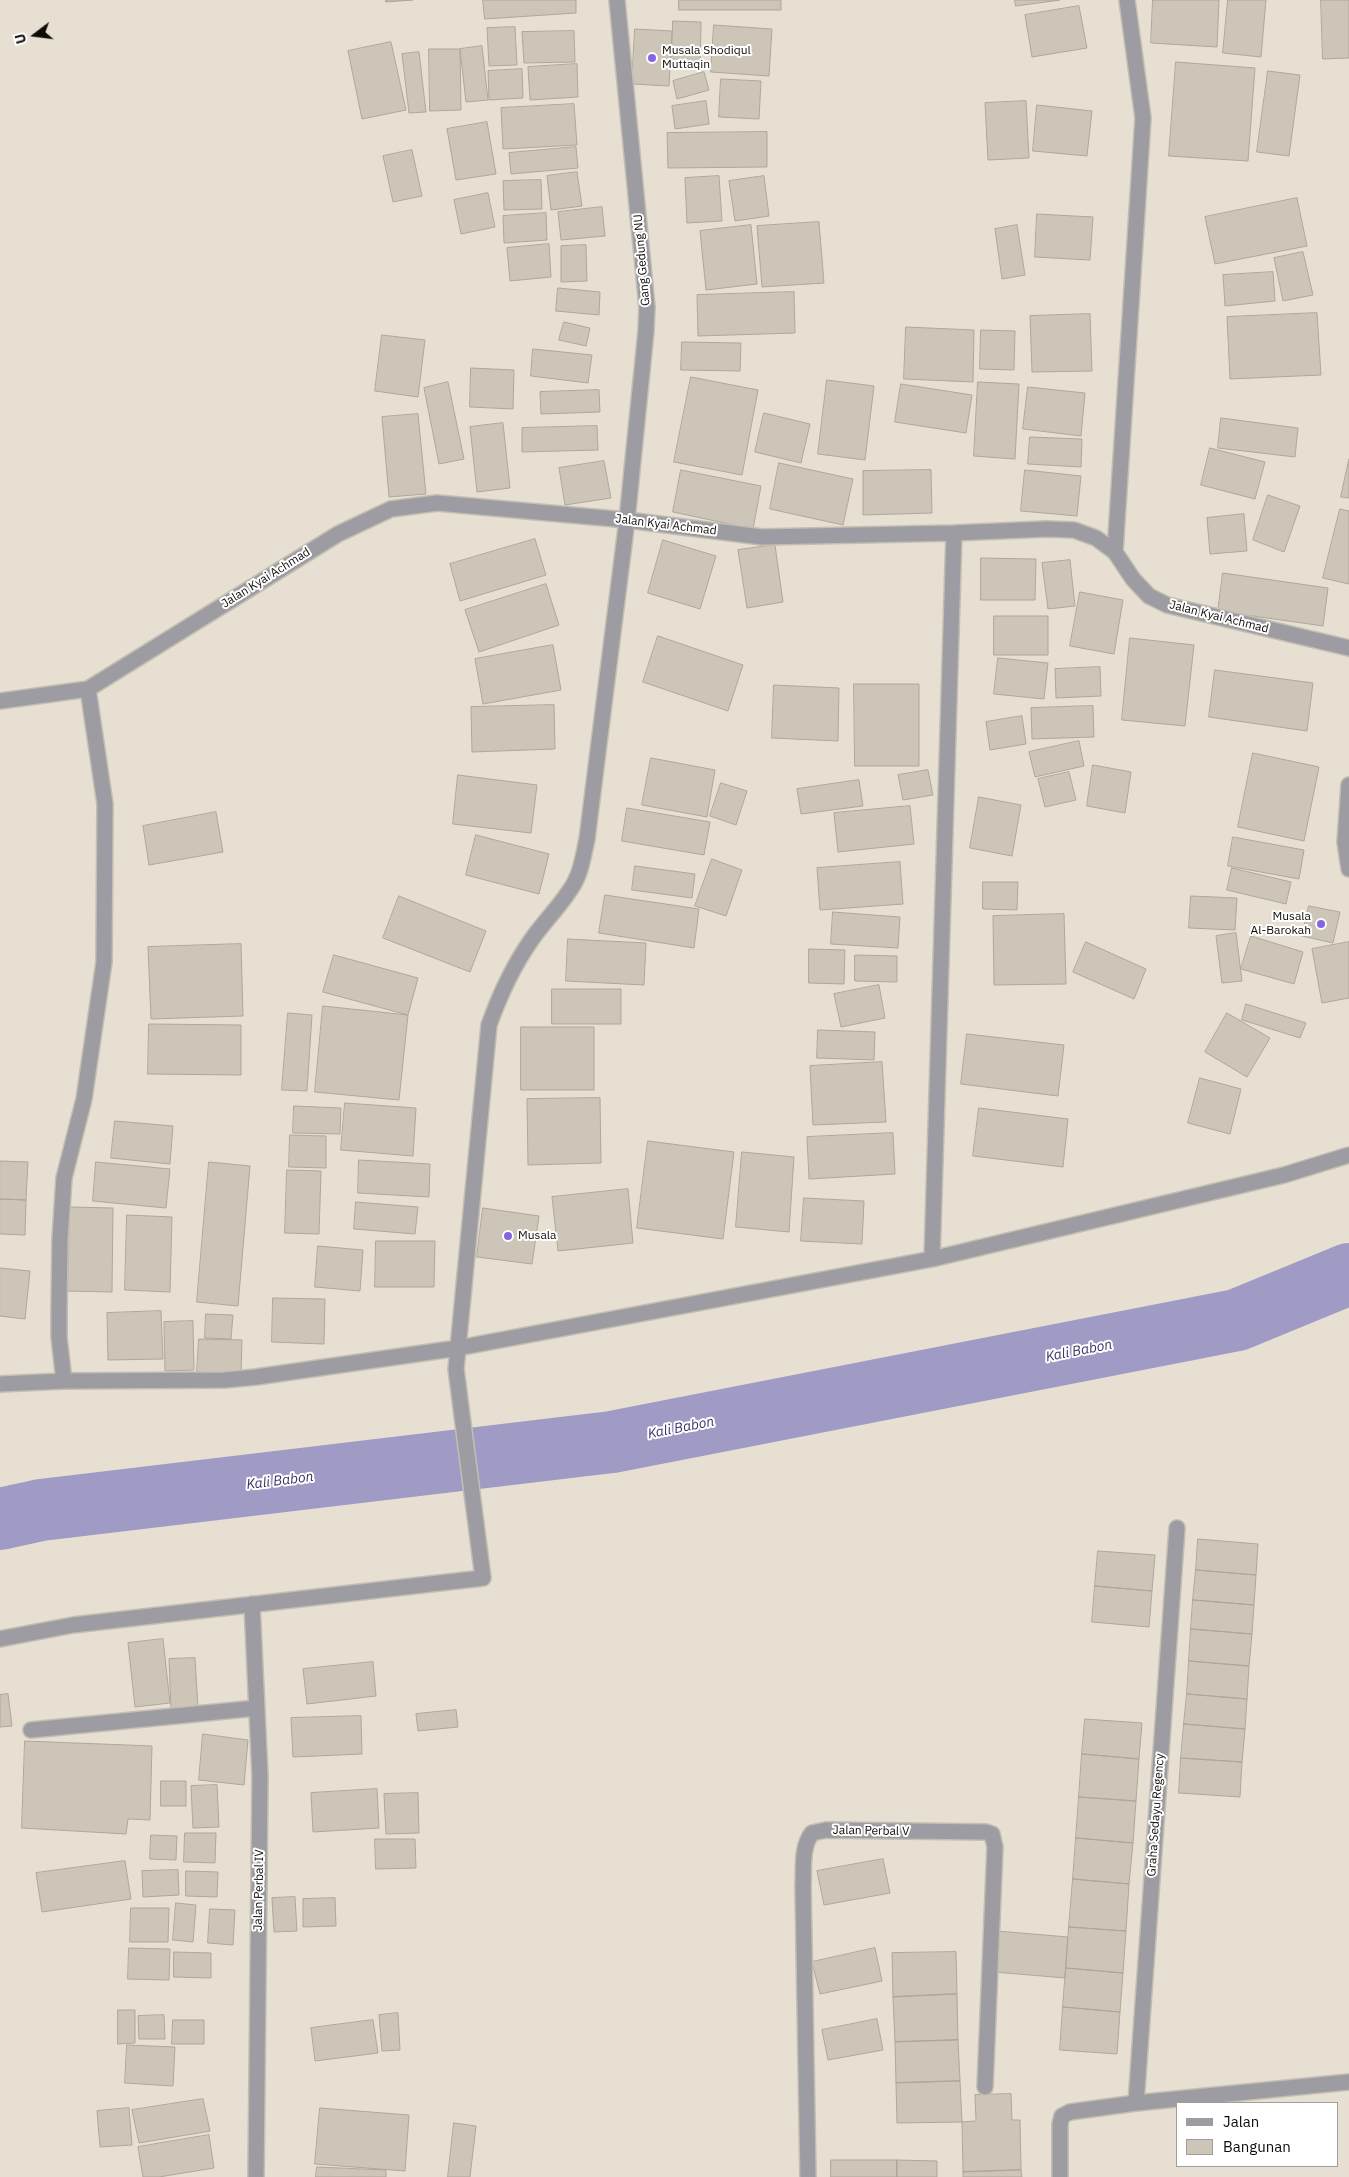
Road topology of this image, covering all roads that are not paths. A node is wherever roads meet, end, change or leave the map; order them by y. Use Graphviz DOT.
graph roads {
  1 [pos="617,0"];
  2 [pos="1127,0"];
  3 [pos="627,520"];
  4 [pos="954,533"];
  5 [pos="1114,552"];
  6 [pos="1349,648"];
  7 [pos="88,689"];
  8 [pos="0,701"];
  9 [pos="1349,785"];
  10 [pos="1349,869"];
  11 [pos="1349,1155"];
  12 [pos="932,1259"];
  13 [pos="458,1348"];
  14 [pos="64,1381"];
  15 [pos="0,1384"];
  16 [pos="1177,1528"];
  17 [pos="252,1604"];
  18 [pos="0,1639"];
  19 [pos="257,1708"];
  20 [pos="31,1730"];
  21 [pos="1349,2082"];
  22 [pos="985,2087"];
  23 [pos="1136,2103"];
  24 [pos="256,2177"];
  25 [pos="808,2177"];
  26 [pos="1060,2177"];
  1 -- 3 [label="street, Gang Gedung NU"];
  2 -- 5 [label="street"];
  3 -- 4 [label="street, Jalan Kyai Achmad"];
  3 -- 7 [label="street, Jalan Kyai Achmad"];
  3 -- 13 [label="street, Gang Gedung NU"];
  4 -- 5 [label="street, Jalan Kyai Achmad"];
  4 -- 12 [label="street"];
  5 -- 6 [label="street, Jalan Kyai Achmad"];
  7 -- 8 [label="street, Jalan Kyai Achmad"];
  7 -- 14 [label="street"];
  9 -- 10 [label="street"];
  11 -- 12 [label="street"];
  12 -- 13 [label="street"];
  13 -- 14 [label="street"];
  13 -- 17 [label="street, Gang Gedung NU"];
  14 -- 15 [label="street"];
  16 -- 23 [label="street, Graha Sedayu Regency"];
  17 -- 18 [label="street"];
  17 -- 19 [label="street, Jalan Perbal IV"];
  19 -- 20 [label="street"];
  19 -- 24 [label="street, Jalan Perbal IV"];
  21 -- 23 [label="street"];
  22 -- 25 [label="street, Jalan Perbal V"];
  23 -- 26 [label="street"];
}
